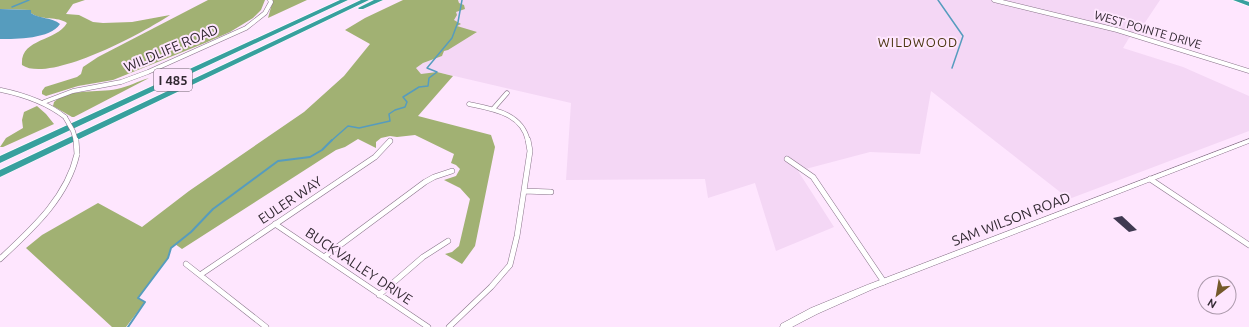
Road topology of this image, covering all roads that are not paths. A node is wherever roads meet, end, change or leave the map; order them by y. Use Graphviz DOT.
graph roads {
  1 [pos="270,0"];
  2 [pos="345,0"];
  3 [pos="366,0"];
  4 [pos="380,0"];
  5 [pos="994,0"];
  6 [pos="1236,0"];
  7 [pos="1249,4"];
  8 [pos="1249,71"];
  9 [pos="211,74"];
  10 [pos="1,90"];
  11 [pos="507,93"];
  12 [pos="44,102"];
  13 [pos="469,104"];
  14 [pos="493,109"];
  15 [pos="390,141"];
  16 [pos="1249,141"];
  17 [pos="787,159"];
  18 [pos="0,160"];
  19 [pos="452,171"];
  20 [pos="0,174"];
  21 [pos="1150,179"];
  22 [pos="524,191"];
  23 [pos="551,192"];
  24 [pos="275,224"];
  25 [pos="448,241"];
  26 [pos="1249,245"];
  27 [pos="324,257"];
  28 [pos="0,259"];
  29 [pos="186,264"];
  30 [pos="200,275"];
  31 [pos="884,282"];
  32 [pos="379,294"];
  33 [pos="266,327"];
  34 [pos="428,327"];
  35 [pos="449,327"];
  36 [pos="784,327"];
  1 -- 12 [label="street, WILDLIFE ROAD"];
  2 -- 18 [label="highway, I 485"];
  3 -- 9 [label="highway, I 485"];
  4 -- 9 [label="highway"];
  5 -- 8 [label="street, WEST POINTE DRIVE"];
  6 -- 7 [label="highway"];
  9 -- 20 [label="highway, I 485"];
  10 -- 12 [label="street"];
  11 -- 14 [label="street"];
  12 -- 28 [label="street, bridge"];
  13 -- 14 [label="street"];
  14 -- 22 [label="street"];
  15 -- 24 [label="street, EULER WAY"];
  16 -- 21 [label="street, SAM WILSON ROAD"];
  17 -- 31 [label="street"];
  19 -- 27 [label="street"];
  21 -- 26 [label="street"];
  21 -- 31 [label="street, SAM WILSON ROAD"];
  22 -- 23 [label="street"];
  22 -- 35 [label="street"];
  24 -- 27 [label="street, BUCKVALLEY DRIVE"];
  24 -- 30 [label="street, EULER WAY"];
  25 -- 32 [label="street"];
  27 -- 32 [label="street, BUCKVALLEY DRIVE"];
  29 -- 30 [label="street"];
  30 -- 33 [label="street"];
  31 -- 36 [label="street, SAM WILSON ROAD"];
  32 -- 34 [label="street, BUCKVALLEY DRIVE"];
}
